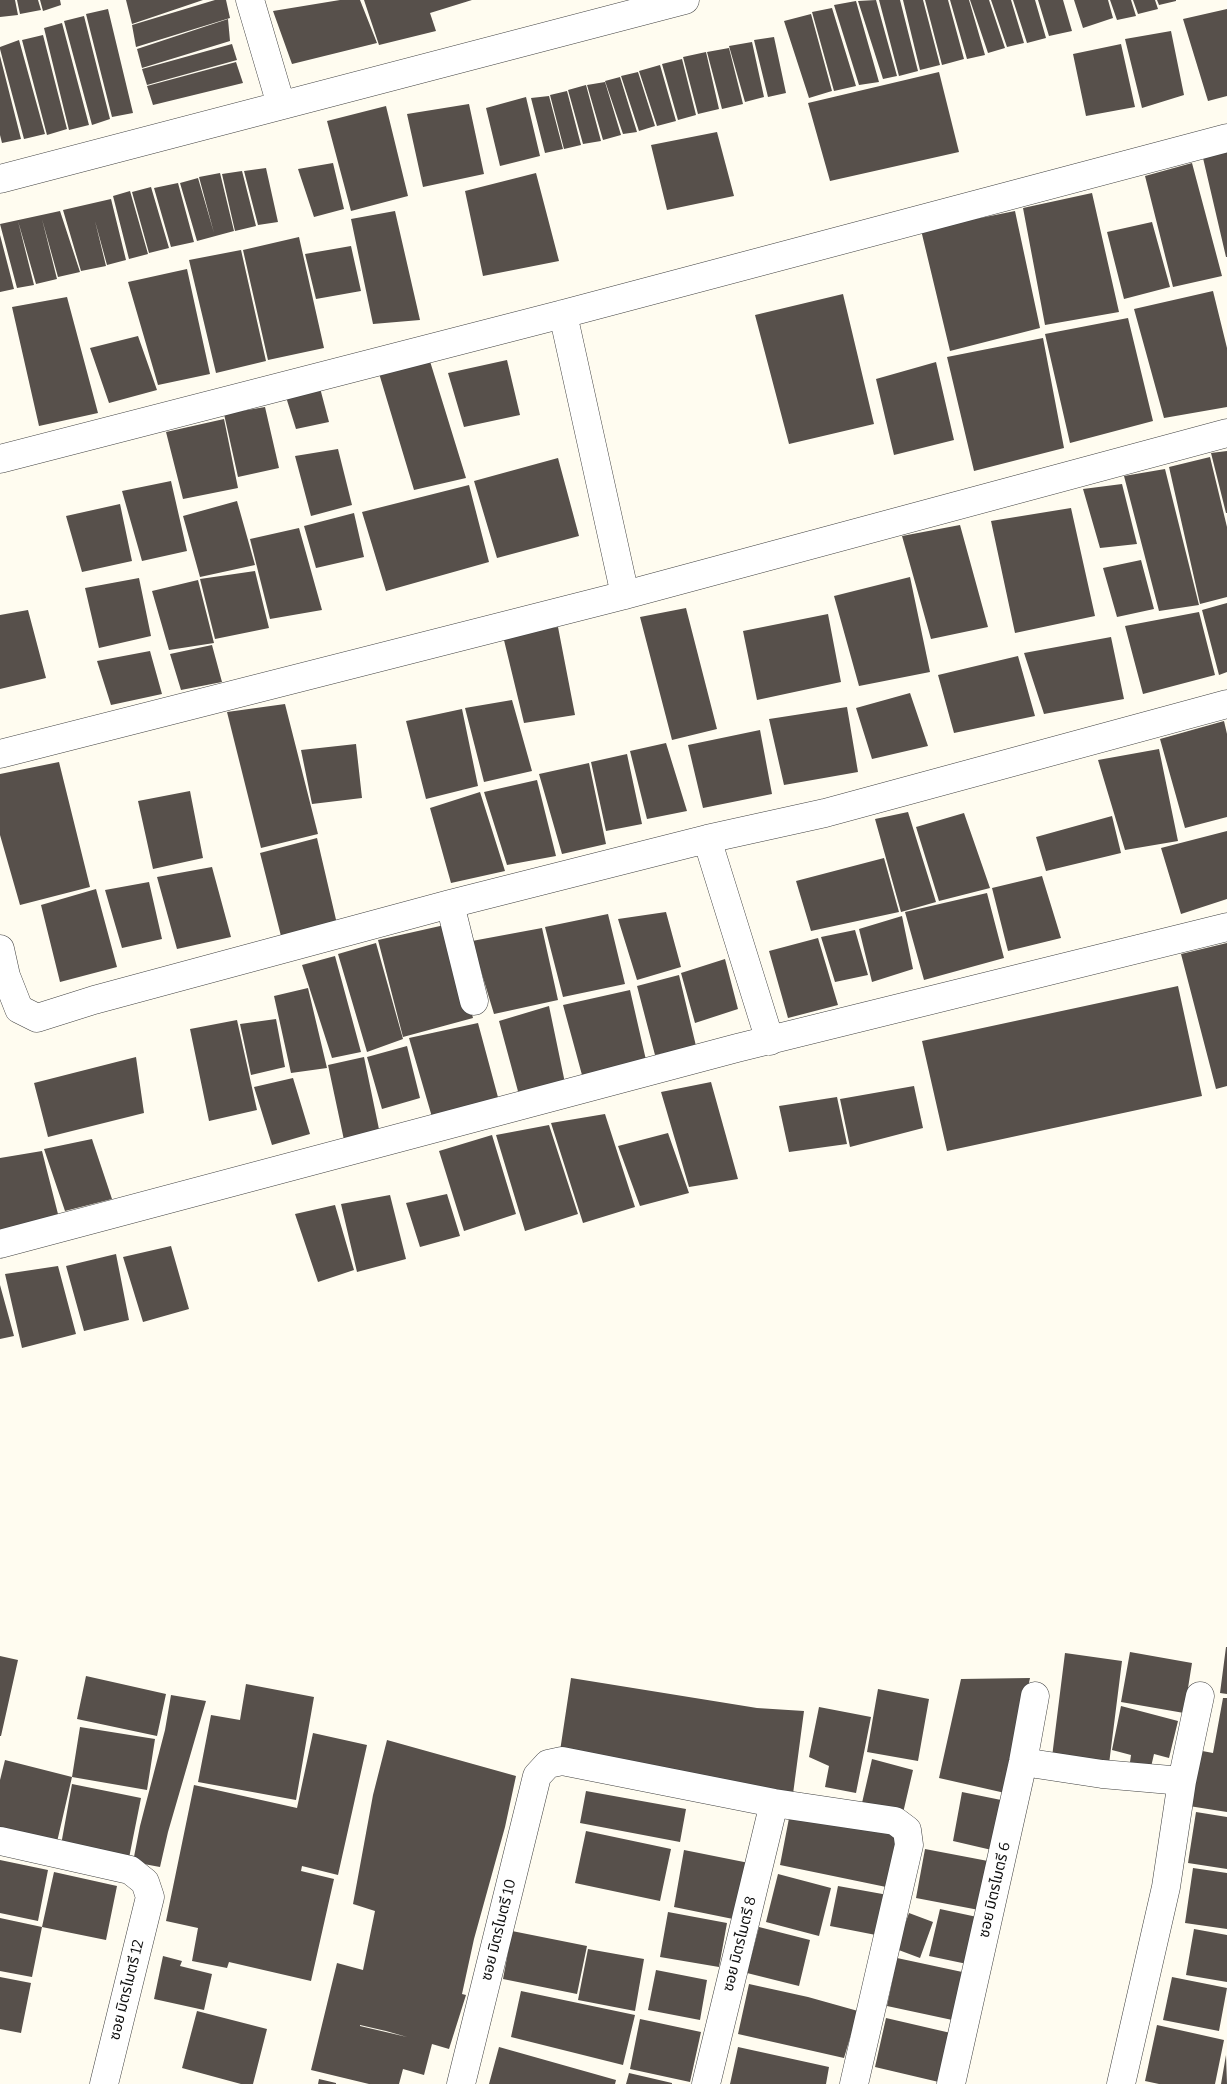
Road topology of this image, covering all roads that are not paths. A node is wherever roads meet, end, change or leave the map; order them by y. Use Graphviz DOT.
graph roads {
  1 [pos="250,0"];
  2 [pos="685,0"];
  3 [pos="281,105"];
  4 [pos="1227,138"];
  5 [pos="0,179"];
  6 [pos="563,314"];
  7 [pos="1227,433"];
  8 [pos="0,459"];
  9 [pos="625,594"];
  10 [pos="1227,704"];
  11 [pos="0,754"];
  12 [pos="707,839"];
  13 [pos="450,904"];
  14 [pos="1227,927"];
  15 [pos="0,950"];
  16 [pos="474,1001"];
  17 [pos="770,1040"];
  18 [pos="0,1244"];
  19 [pos="1035,1696"];
  20 [pos="1200,1696"];
  21 [pos="1023,1762"];
  22 [pos="1182,1781"];
  23 [pos="774,1803"];
  24 [pos="0,1841"];
  25 [pos="104,2084"];
  26 [pos="461,2084"];
  27 [pos="706,2084"];
  28 [pos="854,2084"];
  29 [pos="951,2084"];
  30 [pos="1121,2084"];
  1 -- 3 [label="street"];
  2 -- 3 [label="street"];
  3 -- 5 [label="street"];
  4 -- 6 [label="street"];
  6 -- 8 [label="street"];
  6 -- 9 [label="street"];
  7 -- 9 [label="street"];
  9 -- 11 [label="street"];
  10 -- 12 [label="street"];
  12 -- 13 [label="street"];
  12 -- 17 [label="street"];
  13 -- 15 [label="street"];
  13 -- 16 [label="street"];
  14 -- 17 [label="street"];
  17 -- 18 [label="street"];
  19 -- 21 [label="street, ซอย มิตรไมตรี 6"];
  20 -- 22 [label="street"];
  21 -- 22 [label="street"];
  21 -- 29 [label="street, ซอย มิตรไมตรี 6"];
  22 -- 30 [label="street"];
  23 -- 26 [label="street, ซอย มิตรไมตรี 10"];
  23 -- 27 [label="street, ซอย มิตรไมตรี 8"];
  23 -- 28 [label="street"];
  24 -- 25 [label="street, ซอย มิตรไมตรี 12"];
}
